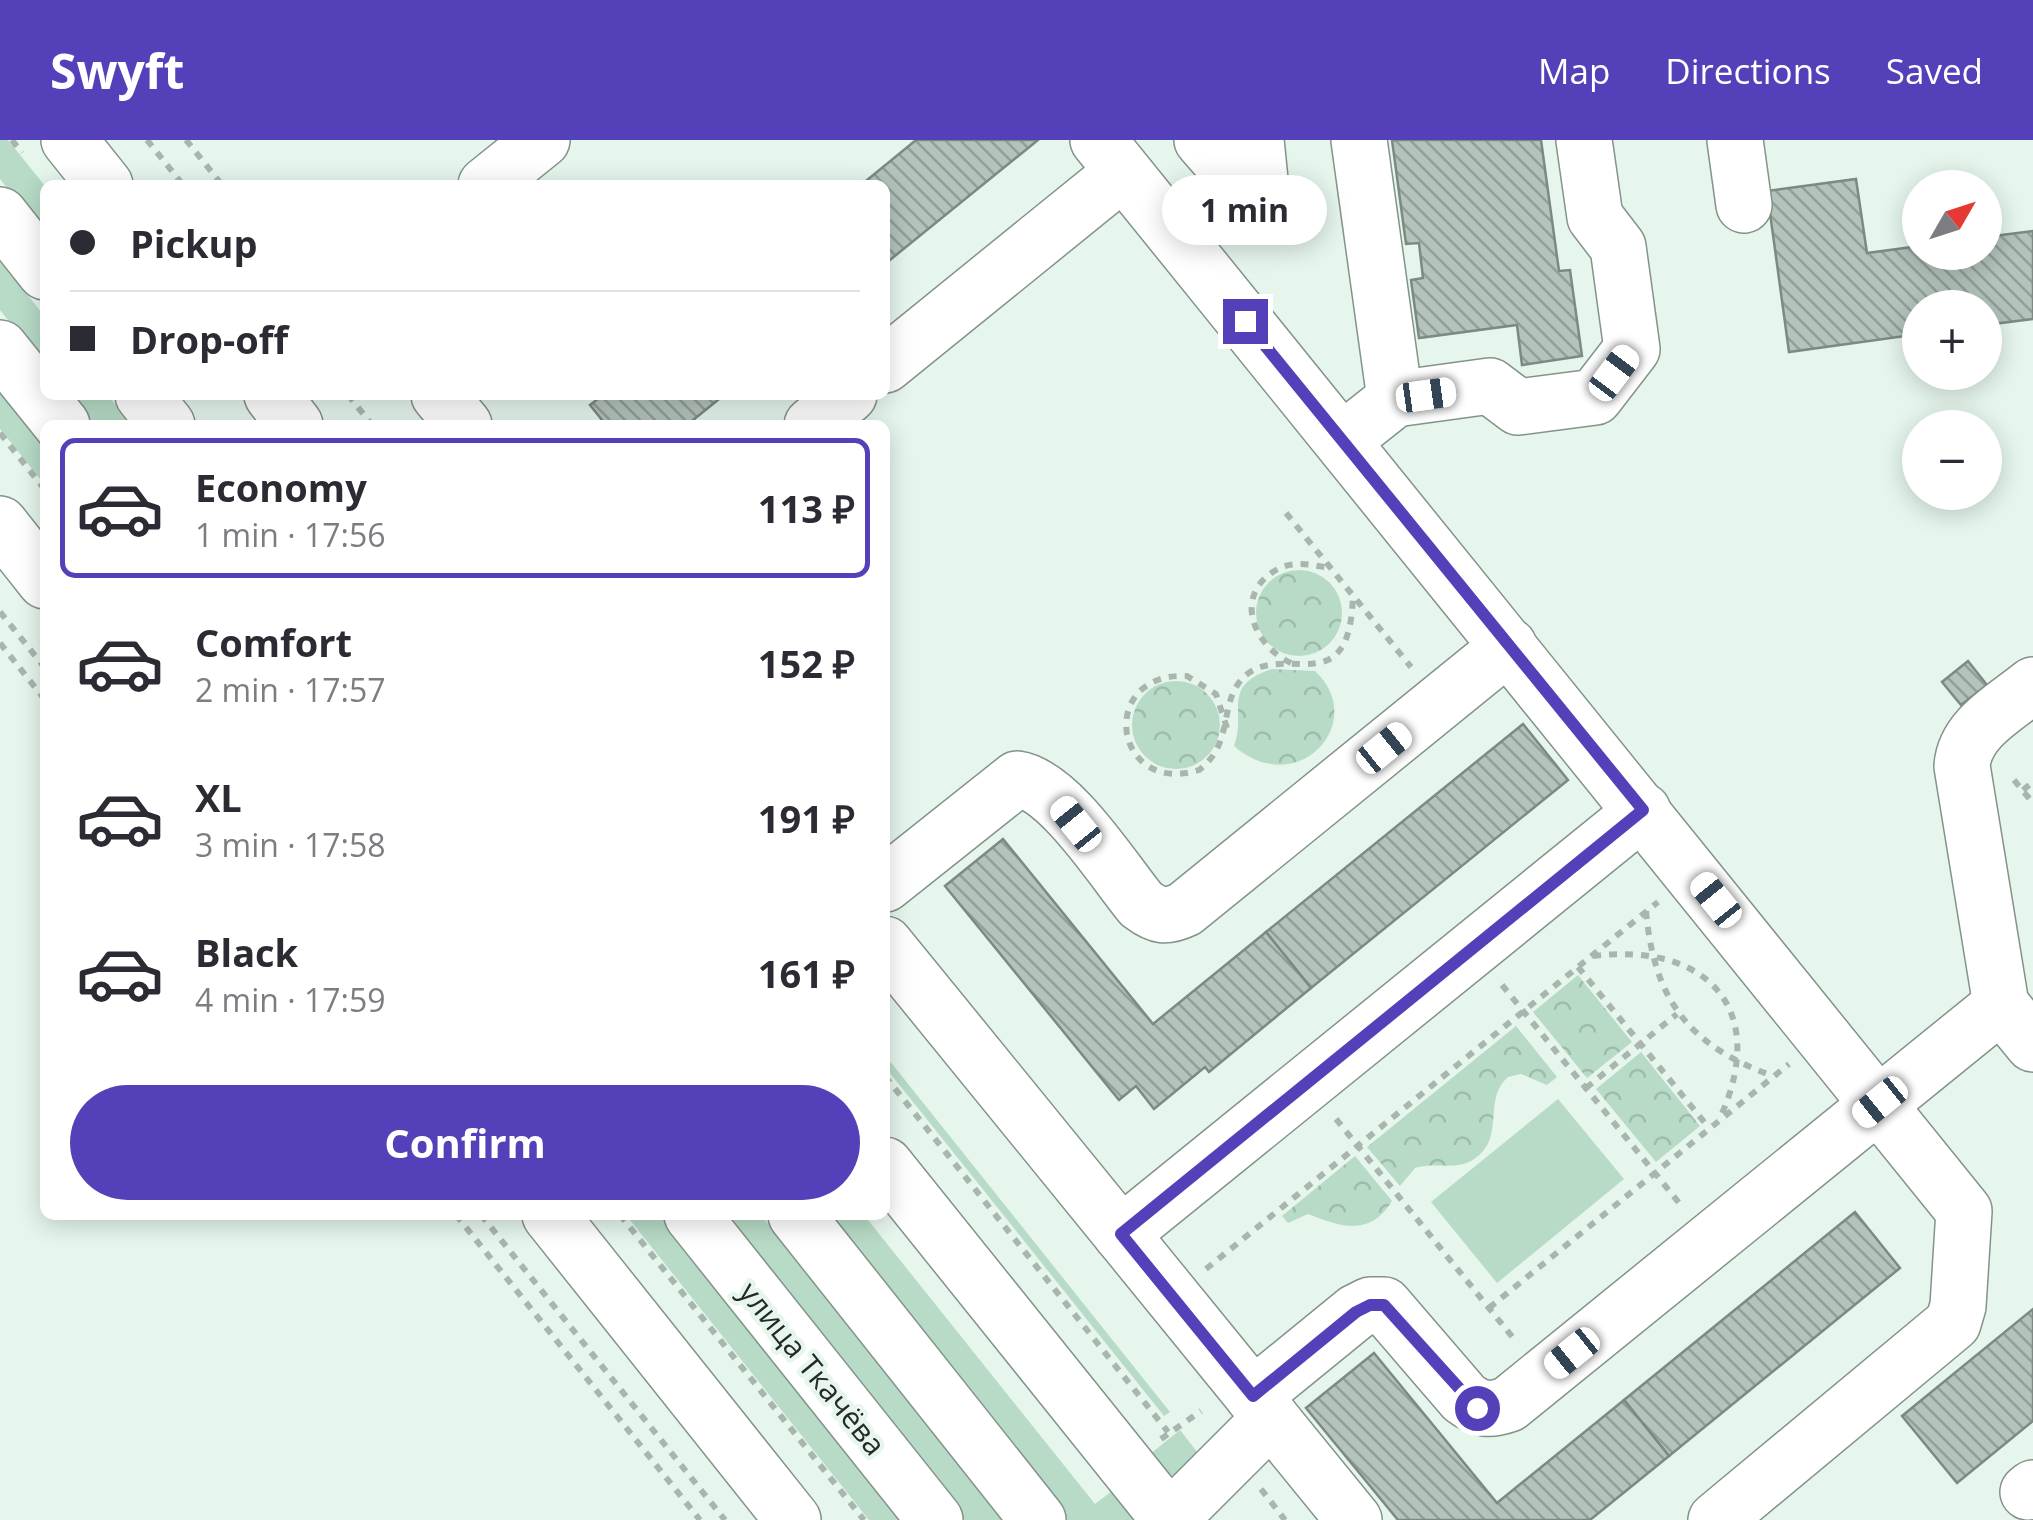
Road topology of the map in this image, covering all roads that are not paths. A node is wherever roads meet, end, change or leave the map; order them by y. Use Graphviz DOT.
graph roads {
  1 [pos="70,140"];
  2 [pos="542,140"];
  3 [pos="1202,140"];
  4 [pos="1256,140"];
  5 [pos="1359,140"];
  6 [pos="1584,140"];
  7 [pos="1735,140"];
  8 [pos="1110,156"];
  9 [pos="101,180"];
  10 [pos="492,180"];
  11 [pos="1744,205"];
  12 [pos="0,215"];
  13 [pos="40,266"];
  14 [pos="0,348"];
  15 [pos="890,361"];
  16 [pos="40,398"];
  17 [pos="1394,399"];
  18 [pos="42,400"];
  19 [pos="147,400"];
  20 [pos="276,400"];
  21 [pos="444,400"];
  22 [pos="842,400"];
  23 [pos="58,420"];
  24 [pos="163,420"];
  25 [pos="291,420"];
  26 [pos="460,420"];
  27 [pos="818,420"];
  28 [pos="1342,441"];
  29 [pos="0,524"];
  30 [pos="40,574"];
  31 [pos="1509,646"];
  32 [pos="2033,685"];
  33 [pos="1643,810"];
  34 [pos="890,880"];
  35 [pos="890,950"];
  36 [pos="2017,1025"];
  37 [pos="1880,1102"];
  38 [pos="890,1171"];
  39 [pos="554,1220"];
  40 [pos="696,1220"];
  41 [pos="800,1220"];
  42 [pos="1121,1234"];
  43 [pos="1262,1407"];
  44 [pos="1170,1519"];
  45 [pos="793,1520"];
  46 [pos="935,1520"];
  47 [pos="1038,1520"];
  48 [pos="1354,1520"];
  49 [pos="1716,1520"];
  1 -- 9 [label="street"];
  2 -- 10 [label="street"];
  3 -- 4 [label="street"];
  5 -- 17 [label="street"];
  6 -- 17 [label="street"];
  7 -- 11 [label="street"];
  8 -- 15 [label="street"];
  8 -- 28 [label="street"];
  12 -- 13 [label="street"];
  14 -- 16 [label="street"];
  17 -- 28 [label="street"];
  18 -- 23 [label="street"];
  19 -- 24 [label="street"];
  20 -- 25 [label="street"];
  21 -- 26 [label="street"];
  22 -- 27 [label="street"];
  28 -- 31 [label="street"];
  29 -- 30 [label="street"];
  31 -- 33 [label="street"];
  31 -- 34 [label="street"];
  32 -- 36 [label="street"];
  33 -- 37 [label="street"];
  33 -- 42 [label="street"];
  35 -- 42 [label="street"];
  36 -- 37 [label="street"];
  37 -- 43 [label="street"];
  37 -- 49 [label="street"];
  38 -- 44 [label="street"];
  39 -- 45 [label="street"];
  40 -- 46 [label="street, улица Ткачёва"];
  41 -- 47 [label="street"];
  42 -- 43 [label="street"];
  43 -- 44 [label="street"];
  43 -- 48 [label="street"];
}
